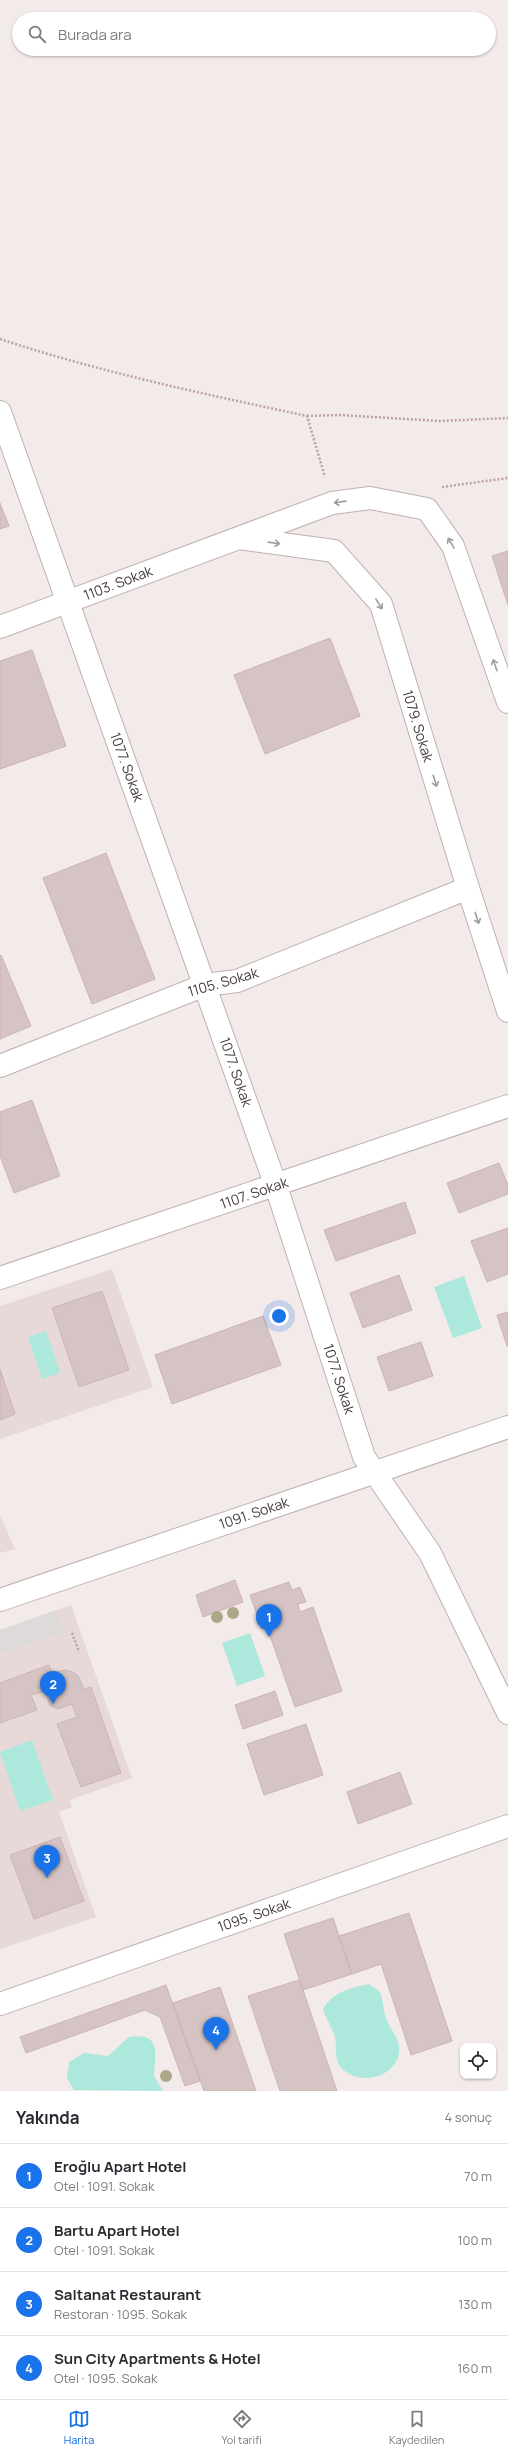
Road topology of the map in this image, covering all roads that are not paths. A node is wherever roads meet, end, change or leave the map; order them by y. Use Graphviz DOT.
graph roads {
  1 [pos="0,412"];
  2 [pos="236,538"];
  3 [pos="68,602"];
  4 [pos="0,627"];
  5 [pos="508,702"];
  6 [pos="468,888"];
  7 [pos="205,985"];
  8 [pos="508,1011"];
  9 [pos="0,1066"];
  10 [pos="508,1106"];
  11 [pos="276,1186"];
  12 [pos="0,1278"];
  13 [pos="508,1427"];
  14 [pos="376,1471"];
  15 [pos="0,1600"];
  16 [pos="508,1713"];
  17 [pos="508,1826"];
  18 [pos="0,2004"];
  1 -- 3 [label="street, 1077. Sokak"];
  2 -- 3 [label="street, 1103. Sokak"];
  5 -- 2 [label="street, 1103. Sokak, one-way"];
  2 -- 6 [label="street, 1079. Sokak, one-way"];
  3 -- 4 [label="street, 1103. Sokak"];
  3 -- 7 [label="street, 1077. Sokak"];
  6 -- 7 [label="street, 1105. Sokak"];
  6 -- 8 [label="street, 1079. Sokak, one-way"];
  7 -- 9 [label="street, 1105. Sokak"];
  7 -- 11 [label="street, 1077. Sokak"];
  10 -- 11 [label="street, 1107. Sokak"];
  11 -- 12 [label="street, 1107. Sokak"];
  11 -- 14 [label="street, 1077. Sokak"];
  13 -- 14 [label="street, 1091. Sokak"];
  14 -- 15 [label="street, 1091. Sokak"];
  14 -- 16 [label="street, 1077. Sokak"];
  17 -- 18 [label="street, 1095. Sokak"];
}
